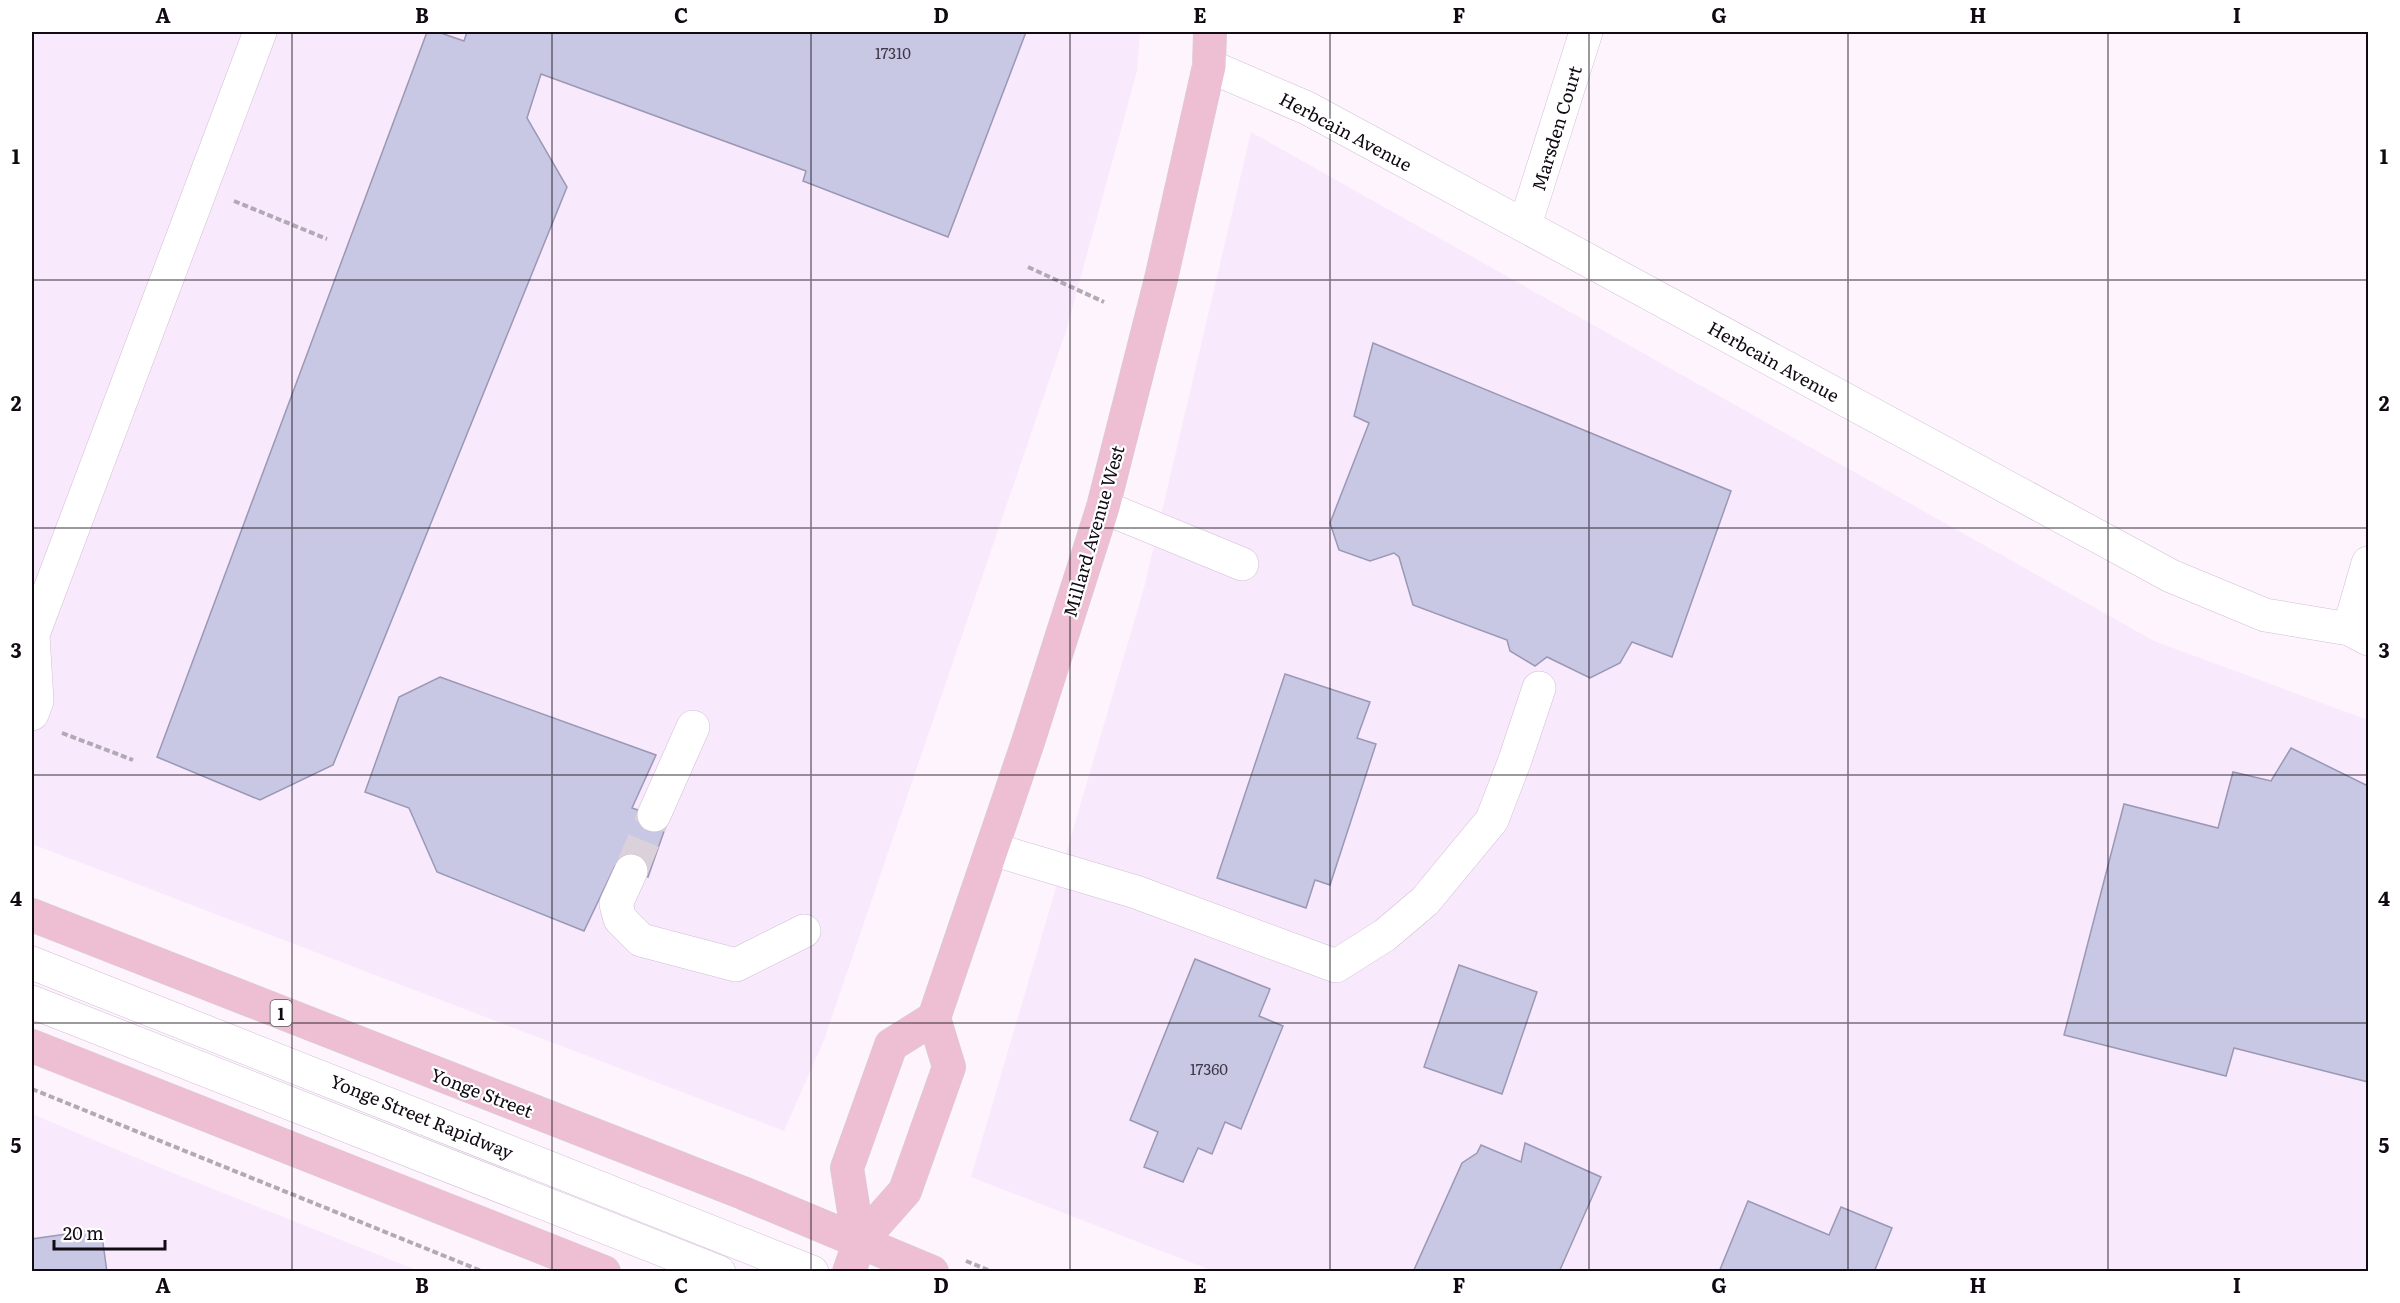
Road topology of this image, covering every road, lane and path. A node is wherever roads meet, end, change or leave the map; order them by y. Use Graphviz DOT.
graph roads {
  1 [pos="260,32"];
  2 [pos="1210,32"];
  3 [pos="1587,32"];
  4 [pos="1209,66"];
  5 [pos="201,188"];
  6 [pos="1525,225"];
  7 [pos="327,239"];
  8 [pos="1028,267"];
  9 [pos="1104,302"];
  10 [pos="1103,507"];
  11 [pos="2368,563"];
  12 [pos="1242,564"];
  13 [pos="2359,634"];
  14 [pos="32,636"];
  15 [pos="1539,688"];
  16 [pos="34,707"];
  17 [pos="693,728"];
  18 [pos="133,760"];
  19 [pos="654,815"];
  20 [pos="992,849"];
  21 [pos="631,871"];
  22 [pos="32,915"];
  23 [pos="804,931"];
  24 [pos="32,963"];
  25 [pos="32,1002"];
  26 [pos="934,1018"];
  27 [pos="32,1046"];
  28 [pos="32,1089"];
  29 [pos="854,1257"];
  30 [pos="484,1272"];
  31 [pos="604,1272"];
  32 [pos="719,1272"];
  33 [pos="812,1272"];
  34 [pos="932,1272"];
  1 -- 5 [label="street"];
  2 -- 4 [label="main road, Millard Avenue West"];
  3 -- 6 [label="street, Marsden Court"];
  4 -- 6 [label="street, Herbcain Avenue"];
  4 -- 10 [label="main road, Millard Avenue West"];
  5 -- 7 [label="path"];
  5 -- 14 [label="street"];
  6 -- 13 [label="street, Herbcain Avenue"];
  8 -- 9 [label="path"];
  10 -- 12 [label="street"];
  10 -- 20 [label="main road, Millard Avenue West"];
  11 -- 13 [label="street"];
  14 -- 16 [label="street"];
  15 -- 20 [label="street"];
  16 -- 18 [label="path"];
  17 -- 19 [label="street"];
  20 -- 26 [label="main road, Millard Avenue West"];
  21 -- 23 [label="street"];
  22 -- 29 [label="main road, Yonge Street / 1"];
  24 -- 33 [label="street, Yonge Street Rapidway"];
  25 -- 32 [label="street, Yonge Street Rapidway"];
  26 -- 29 [label="main road"];
  26 -- 29 [label="main road"];
  27 -- 31 [label="main road"];
  28 -- 30 [label="path"];
  29 -- 34 [label="main road, Yonge Street / 1"];
}
